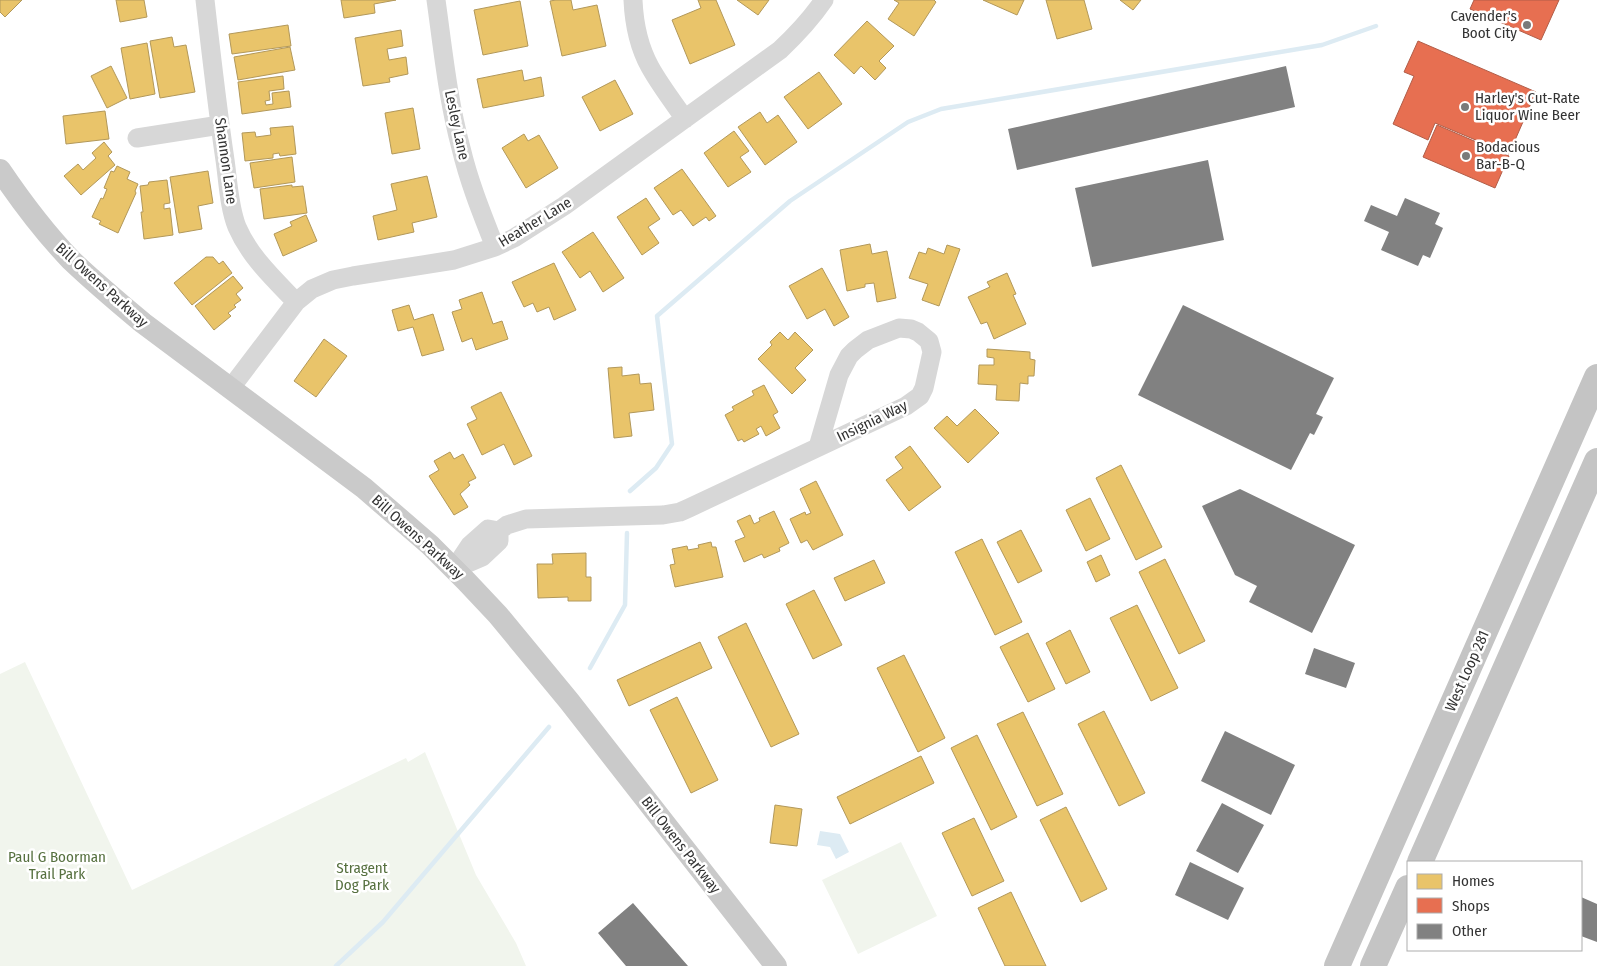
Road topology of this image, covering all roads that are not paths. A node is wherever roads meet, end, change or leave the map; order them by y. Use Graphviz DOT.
graph roads {
  1 [pos="205,0"];
  2 [pos="436,0"];
  3 [pos="633,0"];
  4 [pos="824,0"];
  5 [pos="685,119"];
  6 [pos="220,125"];
  7 [pos="137,138"];
  8 [pos="0,170"];
  9 [pos="495,247"];
  10 [pos="296,302"];
  11 [pos="1596,380"];
  12 [pos="230,389"];
  13 [pos="818,447"];
  14 [pos="1597,461"];
  15 [pos="454,569"];
  16 [pos="1420,861"];
  17 [pos="1407,890"];
  18 [pos="776,966"];
  19 [pos="1337,966"];
  20 [pos="1374,966"];
  1 -- 6 [label="street, Shannon Lane"];
  2 -- 9 [label="street, Lesley Lane"];
  3 -- 5 [label="street"];
  4 -- 5 [label="street, Heather Lane"];
  5 -- 9 [label="street, Heather Lane"];
  6 -- 7 [label="street"];
  6 -- 10 [label="street, Shannon Lane"];
  8 -- 12 [label="main road, Bill Owens Parkway"];
  9 -- 10 [label="street, Heather Lane"];
  10 -- 12 [label="street, Heather Lane"];
  11 -- 19 [label="highway, West Loop 281"];
  12 -- 15 [label="main road, Bill Owens Parkway"];
  13 -- 13 [label="street, Insignia Way"];
  13 -- 15 [label="street, Insignia Way"];
  14 -- 16 [label="highway"];
  15 -- 18 [label="main road, Bill Owens Parkway"];
  17 -- 20 [label="highway"];
}
